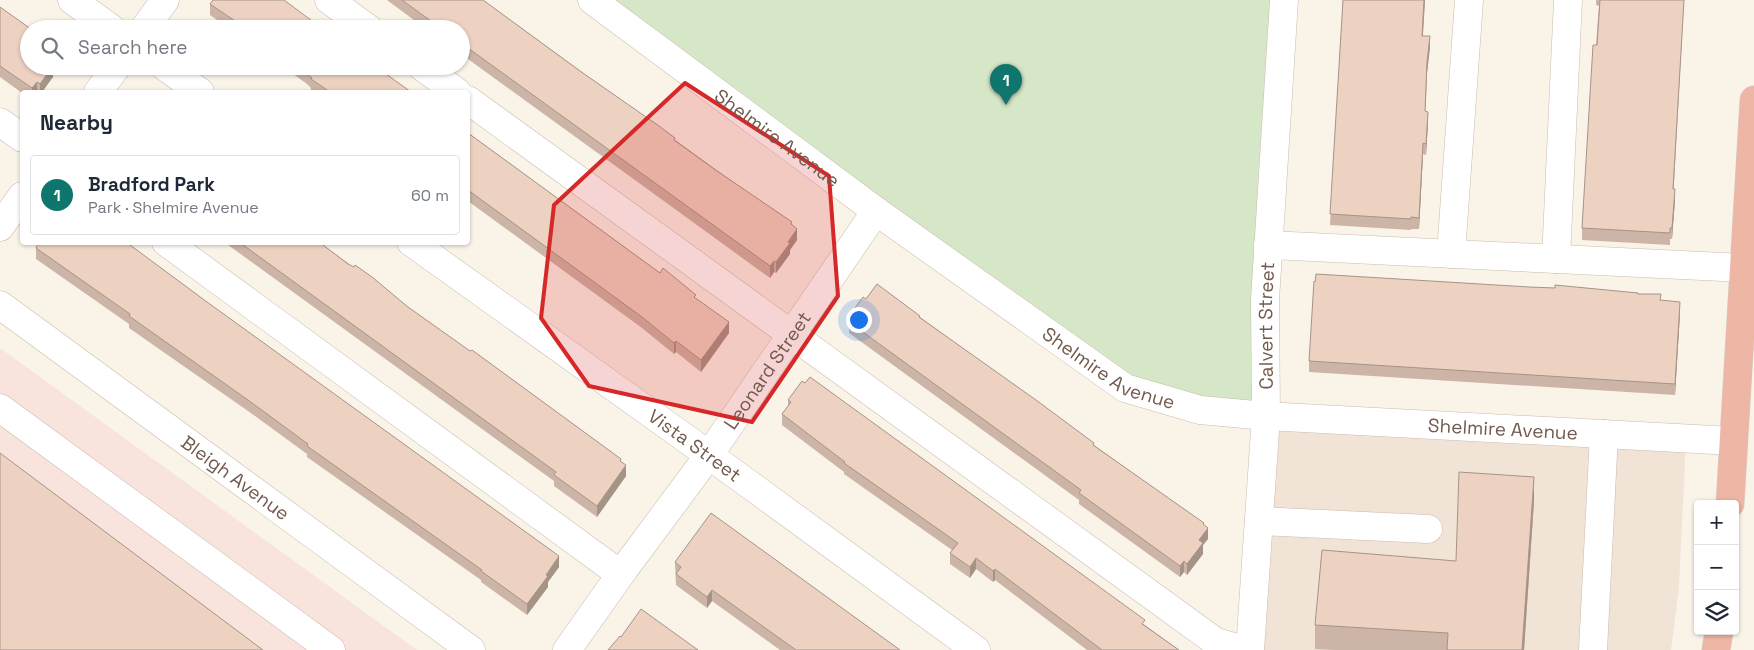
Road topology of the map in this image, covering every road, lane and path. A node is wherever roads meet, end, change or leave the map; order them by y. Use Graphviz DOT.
graph roads {
  1 [pos="72,0"];
  2 [pos="165,0"];
  3 [pos="329,0"];
  4 [pos="592,0"];
  5 [pos="1284,0"];
  6 [pos="1468,0"];
  7 [pos="1568,0"];
  8 [pos="100,20"];
  9 [pos="151,20"];
  10 [pos="357,20"];
  11 [pos="110,75"];
  12 [pos="176,75"];
  13 [pos="433,75"];
  14 [pos="99,90"];
  15 [pos="197,90"];
  16 [pos="454,90"];
  17 [pos="1754,100"];
  18 [pos="470,101"];
  19 [pos="0,122"];
  20 [pos="20,137"];
  21 [pos="20,199"];
  22 [pos="876,211"];
  23 [pos="0,227"];
  24 [pos="170,245"];
  25 [pos="415,245"];
  26 [pos="1268,246"];
  27 [pos="1451,254"];
  28 [pos="1556,259"];
  29 [pos="1744,268"];
  30 [pos="0,305"];
  31 [pos="792,334"];
  32 [pos="0,408"];
  33 [pos="1266,416"];
  34 [pos="1604,434"];
  35 [pos="1734,441"];
  36 [pos="709,455"];
  37 [pos="1730,500"];
  38 [pos="1259,520"];
  39 [pos="1428,529"];
  40 [pos="620,574"];
  41 [pos="1718,635"];
  42 [pos="331,650"];
  43 [pos="472,650"];
  44 [pos="568,650"];
  45 [pos="976,650"];
  46 [pos="1244,650"];
  47 [pos="1250,650"];
  48 [pos="1594,650"];
  49 [pos="1716,650"];
  1 -- 8 [label="street"];
  2 -- 9 [label="street"];
  3 -- 10 [label="street"];
  4 -- 22 [label="street, Shelmire Avenue"];
  5 -- 26 [label="street, Calvert Street"];
  6 -- 27 [label="street"];
  7 -- 28 [label="street"];
  11 -- 14 [label="street"];
  12 -- 15 [label="street"];
  13 -- 16 [label="street"];
  17 -- 29 [label="highway"];
  18 -- 31 [label="street"];
  19 -- 20 [label="street"];
  21 -- 23 [label="street"];
  22 -- 31 [label="street, Leonard Street"];
  22 -- 33 [label="street, Shelmire Avenue"];
  24 -- 40 [label="street"];
  25 -- 36 [label="street, Vista Street"];
  26 -- 27 [label="street"];
  26 -- 33 [label="street, Calvert Street"];
  27 -- 28 [label="street"];
  28 -- 29 [label="street"];
  29 -- 35 [label="highway"];
  30 -- 43 [label="street, Bleigh Avenue"];
  31 -- 36 [label="street, Leonard Street"];
  31 -- 46 [label="street"];
  32 -- 42 [label="street"];
  33 -- 34 [label="street, Shelmire Avenue"];
  33 -- 38 [label="street, Calvert Street"];
  34 -- 35 [label="street, Shelmire Avenue"];
  34 -- 48 [label="street"];
  35 -- 37 [label="highway"];
  36 -- 40 [label="street, Leonard Street"];
  36 -- 45 [label="street, Vista Street"];
  38 -- 39 [label="street"];
  38 -- 47 [label="street, Calvert Street"];
  40 -- 44 [label="street, Leonard Street"];
  41 -- 49 [label="highway"];
}
